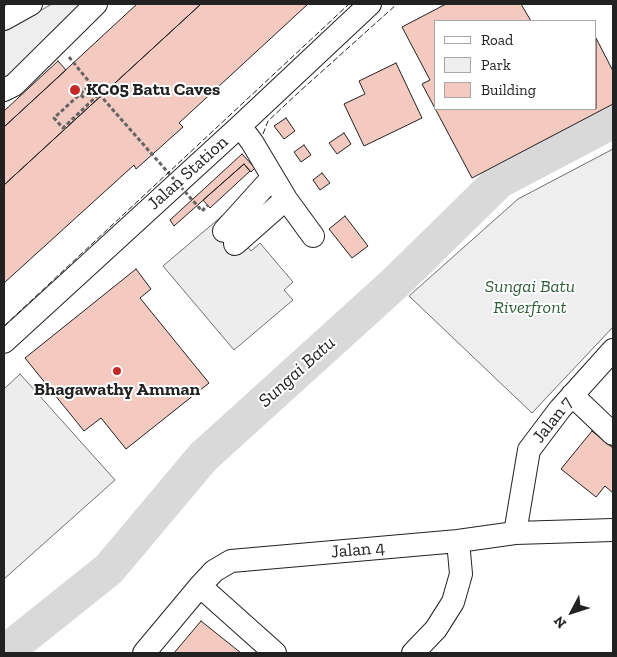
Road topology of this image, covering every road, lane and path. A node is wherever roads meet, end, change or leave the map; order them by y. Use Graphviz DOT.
graph roads {
  1 [pos="31,4"];
  2 [pos="96,4"];
  3 [pos="370,4"];
  4 [pos="4,18"];
  5 [pos="67,56"];
  6 [pos="4,90"];
  7 [pos="80,94"];
  8 [pos="99,94"];
  9 [pos="240,126"];
  10 [pos="272,178"];
  11 [pos="286,199"];
  12 [pos="208,205"];
  13 [pos="313,236"];
  14 [pos="4,342"];
  15 [pos="613,350"];
  16 [pos="572,395"];
  17 [pos="613,434"];
  18 [pos="613,530"];
  19 [pos="514,533"];
  20 [pos="458,541"];
  21 [pos="200,586"];
  22 [pos="144,653"];
  23 [pos="275,653"];
  24 [pos="413,653"];
  1 -- 4 [label="street"];
  2 -- 6 [label="street"];
  3 -- 9 [label="street, Jalan Station"];
  5 -- 7 [label="path"];
  7 -- 8 [label="path"];
  7 -- 8 [label="path"];
  8 -- 12 [label="path, bridge"];
  9 -- 10 [label="street"];
  9 -- 14 [label="street, Jalan Station"];
  10 -- 11 [label="street"];
  10 -- 11 [label="street"];
  11 -- 13 [label="street"];
  15 -- 16 [label="street, Jalan 7"];
  16 -- 17 [label="street"];
  16 -- 19 [label="street, Jalan 7"];
  18 -- 19 [label="street, Jalan 4"];
  19 -- 20 [label="street, Jalan 4"];
  20 -- 21 [label="street, Jalan 4"];
  20 -- 24 [label="street"];
  21 -- 22 [label="street, Jalan 4"];
  21 -- 23 [label="street"];
}
